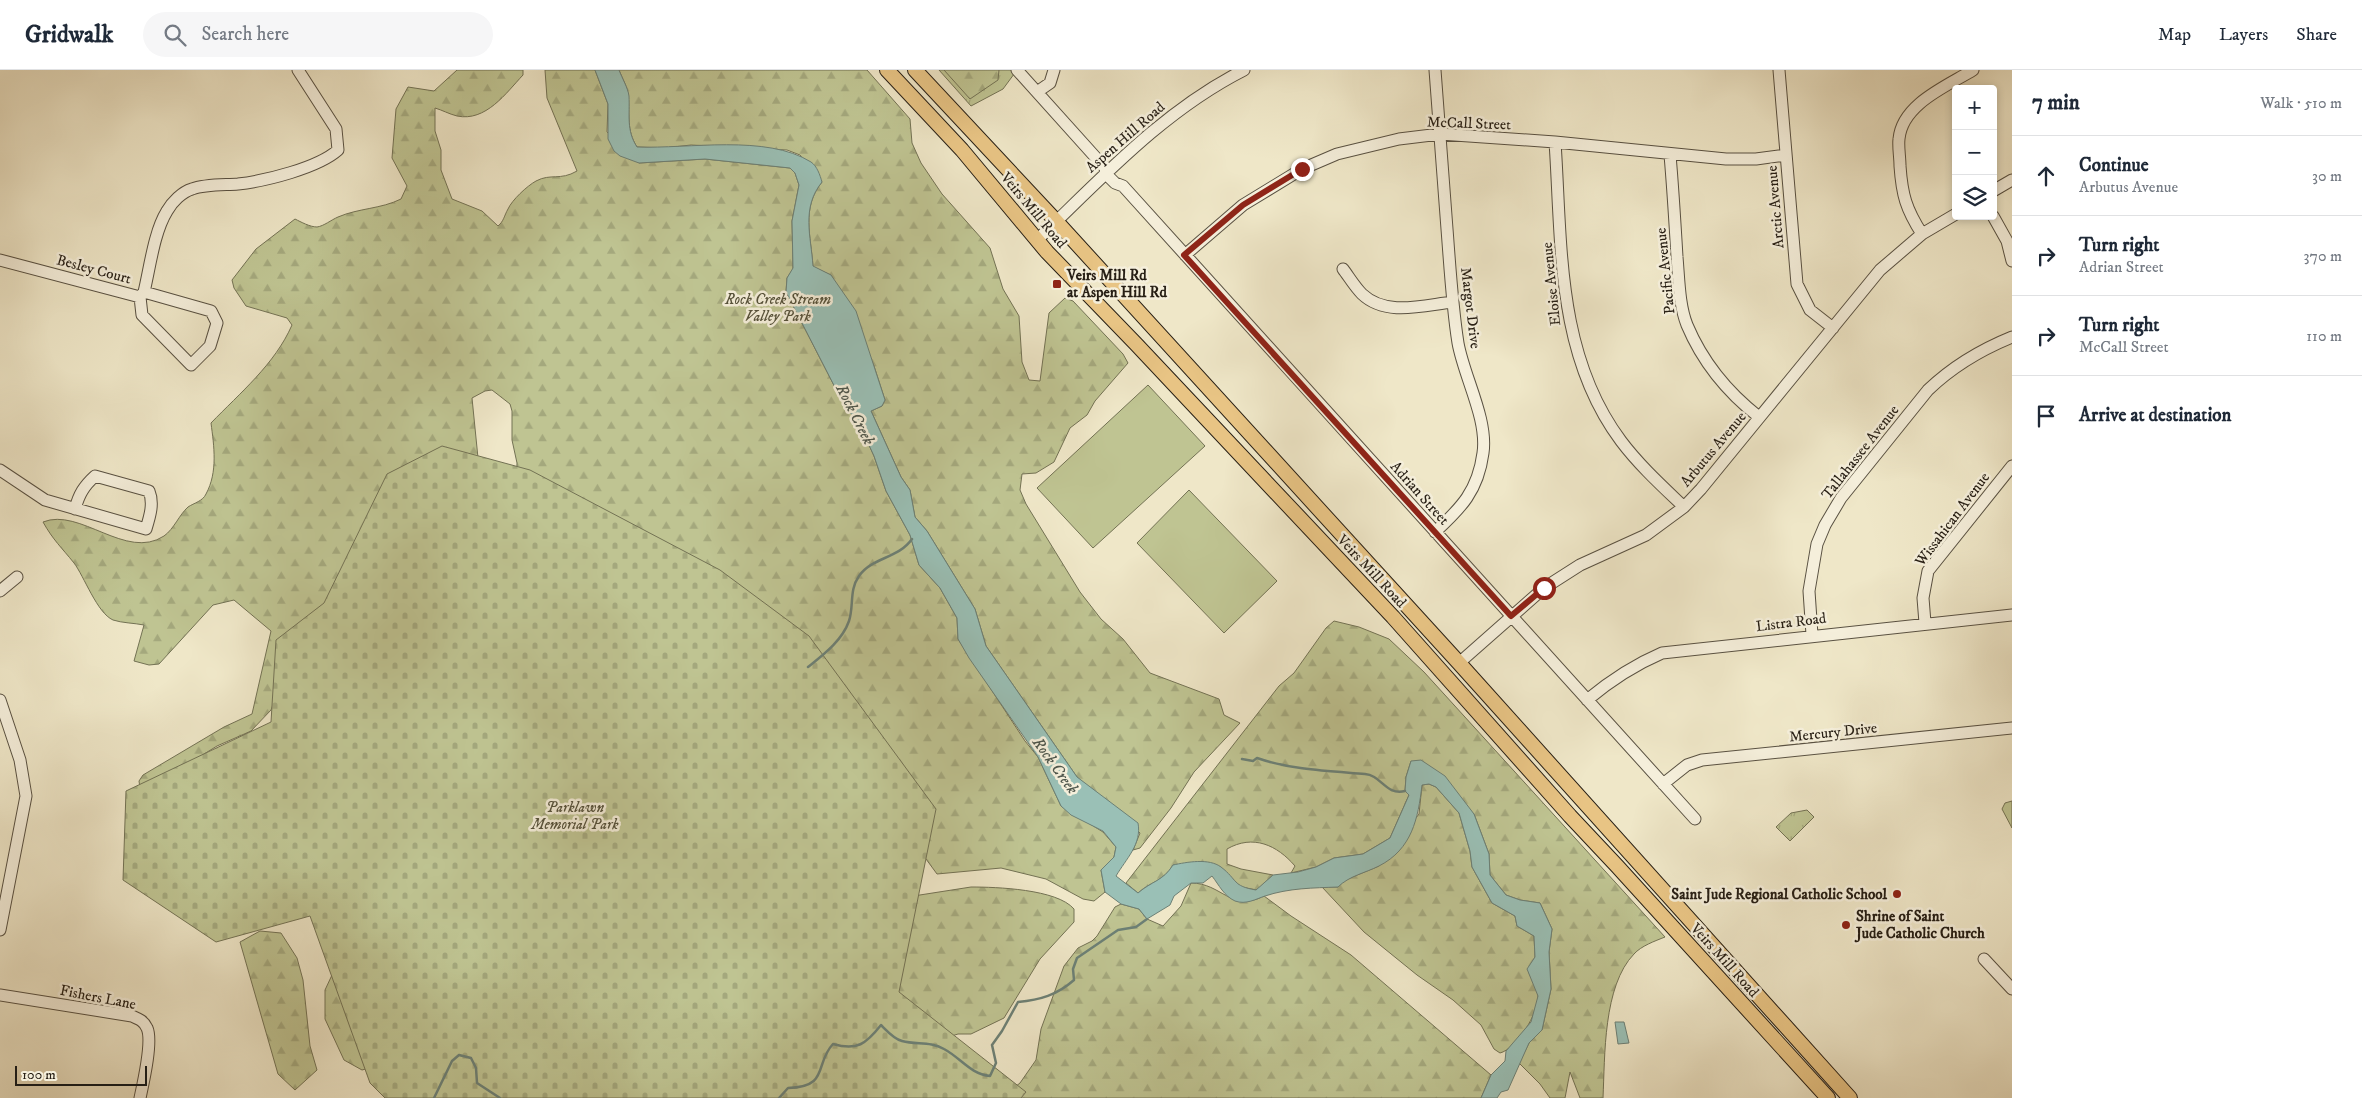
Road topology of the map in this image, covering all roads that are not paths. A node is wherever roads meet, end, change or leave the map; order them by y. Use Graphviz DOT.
graph roads {
  1 [pos="298,70"];
  2 [pos="887,70"];
  3 [pos="915,70"];
  4 [pos="1017,70"];
  5 [pos="1054,70"];
  6 [pos="1244,70"];
  7 [pos="1435,70"];
  8 [pos="1779,70"];
  9 [pos="1972,70"];
  10 [pos="1037,92"];
  11 [pos="1440,134"];
  12 [pos="1555,142"];
  13 [pos="1670,155"];
  14 [pos="1786,155"];
  15 [pos="1107,170"];
  16 [pos="2012,180"];
  17 [pos="1997,189"];
  18 [pos="1952,216"];
  19 [pos="1995,220"];
  20 [pos="1056,221"];
  21 [pos="1922,234"];
  22 [pos="1037,240"];
  23 [pos="1184,255"];
  24 [pos="0,260"];
  25 [pos="2012,261"];
  26 [pos="1343,269"];
  27 [pos="142,294"];
  28 [pos="1453,302"];
  29 [pos="1833,328"];
  30 [pos="2012,337"];
  31 [pos="1759,417"];
  32 [pos="2012,466"];
  33 [pos="0,470"];
  34 [pos="1684,507"];
  35 [pos="75,509"];
  36 [pos="1435,532"];
  37 [pos="17,577"];
  38 [pos="0,590"];
  39 [pos="2012,615"];
  40 [pos="1511,616"];
  41 [pos="1925,623"];
  42 [pos="1812,635"];
  43 [pos="1459,663"];
  44 [pos="0,700"];
  45 [pos="1587,700"];
  46 [pos="1494,702"];
  47 [pos="1480,713"];
  48 [pos="2012,728"];
  49 [pos="1663,784"];
  50 [pos="1695,820"];
  51 [pos="1630,854"];
  52 [pos="1617,866"];
  53 [pos="0,930"];
  54 [pos="1984,959"];
  55 [pos="2012,989"];
  56 [pos="0,995"];
  57 [pos="140,1098"];
  58 [pos="1828,1098"];
  59 [pos="1850,1098"];
  1 -- 27 [label="street"];
  2 -- 22 [label="main road, Veirs Mill Road"];
  3 -- 20 [label="main road, Veirs Mill Road"];
  4 -- 10 [label="street, Adrian Street"];
  5 -- 10 [label="street"];
  6 -- 15 [label="street, Aspen Hill Road"];
  7 -- 11 [label="street, Margot Drive"];
  8 -- 14 [label="street, Arctic Avenue"];
  9 -- 21 [label="street"];
  10 -- 15 [label="street, Adrian Street"];
  11 -- 12 [label="street, McCall Street"];
  11 -- 23 [label="street, McCall Street"];
  11 -- 28 [label="street, Margot Drive"];
  12 -- 13 [label="street, McCall Street"];
  12 -- 34 [label="street, Eloise Avenue"];
  13 -- 14 [label="street, McCall Street"];
  13 -- 31 [label="street, Pacific Avenue"];
  14 -- 29 [label="street, Arctic Avenue"];
  15 -- 20 [label="street, Aspen Hill Road"];
  15 -- 23 [label="street, Adrian Street"];
  16 -- 17 [label="street"];
  18 -- 21 [label="street, Arbutus Avenue"];
  19 -- 25 [label="street"];
  20 -- 22 [label="street, Aspen Hill Road"];
  20 -- 43 [label="main road, Veirs Mill Road"];
  21 -- 29 [label="street, Arbutus Avenue"];
  22 -- 47 [label="main road, Veirs Mill Road"];
  23 -- 36 [label="street, Adrian Street"];
  24 -- 27 [label="street, Besley Court"];
  26 -- 28 [label="street"];
  27 -- 27 [label="street, Besley Court"];
  28 -- 36 [label="street, Margot Drive"];
  29 -- 31 [label="street, Arbutus Avenue"];
  30 -- 42 [label="street, Tallahassee Avenue"];
  31 -- 34 [label="street, Arbutus Avenue"];
  32 -- 41 [label="street, Wissahican Avenue"];
  33 -- 35 [label="street"];
  34 -- 40 [label="street, Arbutus Avenue"];
  35 -- 35 [label="street"];
  36 -- 40 [label="street, Adrian Street"];
  37 -- 38 [label="street"];
  39 -- 41 [label="street, Listra Road"];
  40 -- 43 [label="street, Arbutus Avenue"];
  40 -- 45 [label="street, Adrian Street"];
  41 -- 42 [label="street, Listra Road"];
  42 -- 45 [label="street, Listra Road"];
  43 -- 46 [label="main road, Veirs Mill Road"];
  44 -- 53 [label="street"];
  45 -- 49 [label="street, Adrian Street"];
  46 -- 47 [label="main road"];
  46 -- 51 [label="main road, Veirs Mill Road"];
  47 -- 52 [label="main road, Veirs Mill Road"];
  48 -- 49 [label="street, Mercury Drive"];
  49 -- 50 [label="street, Adrian Street"];
  51 -- 52 [label="main road"];
  51 -- 59 [label="main road, Veirs Mill Road"];
  52 -- 58 [label="main road, Veirs Mill Road"];
  54 -- 55 [label="street"];
  56 -- 57 [label="street, Fishers Lane"];
}
